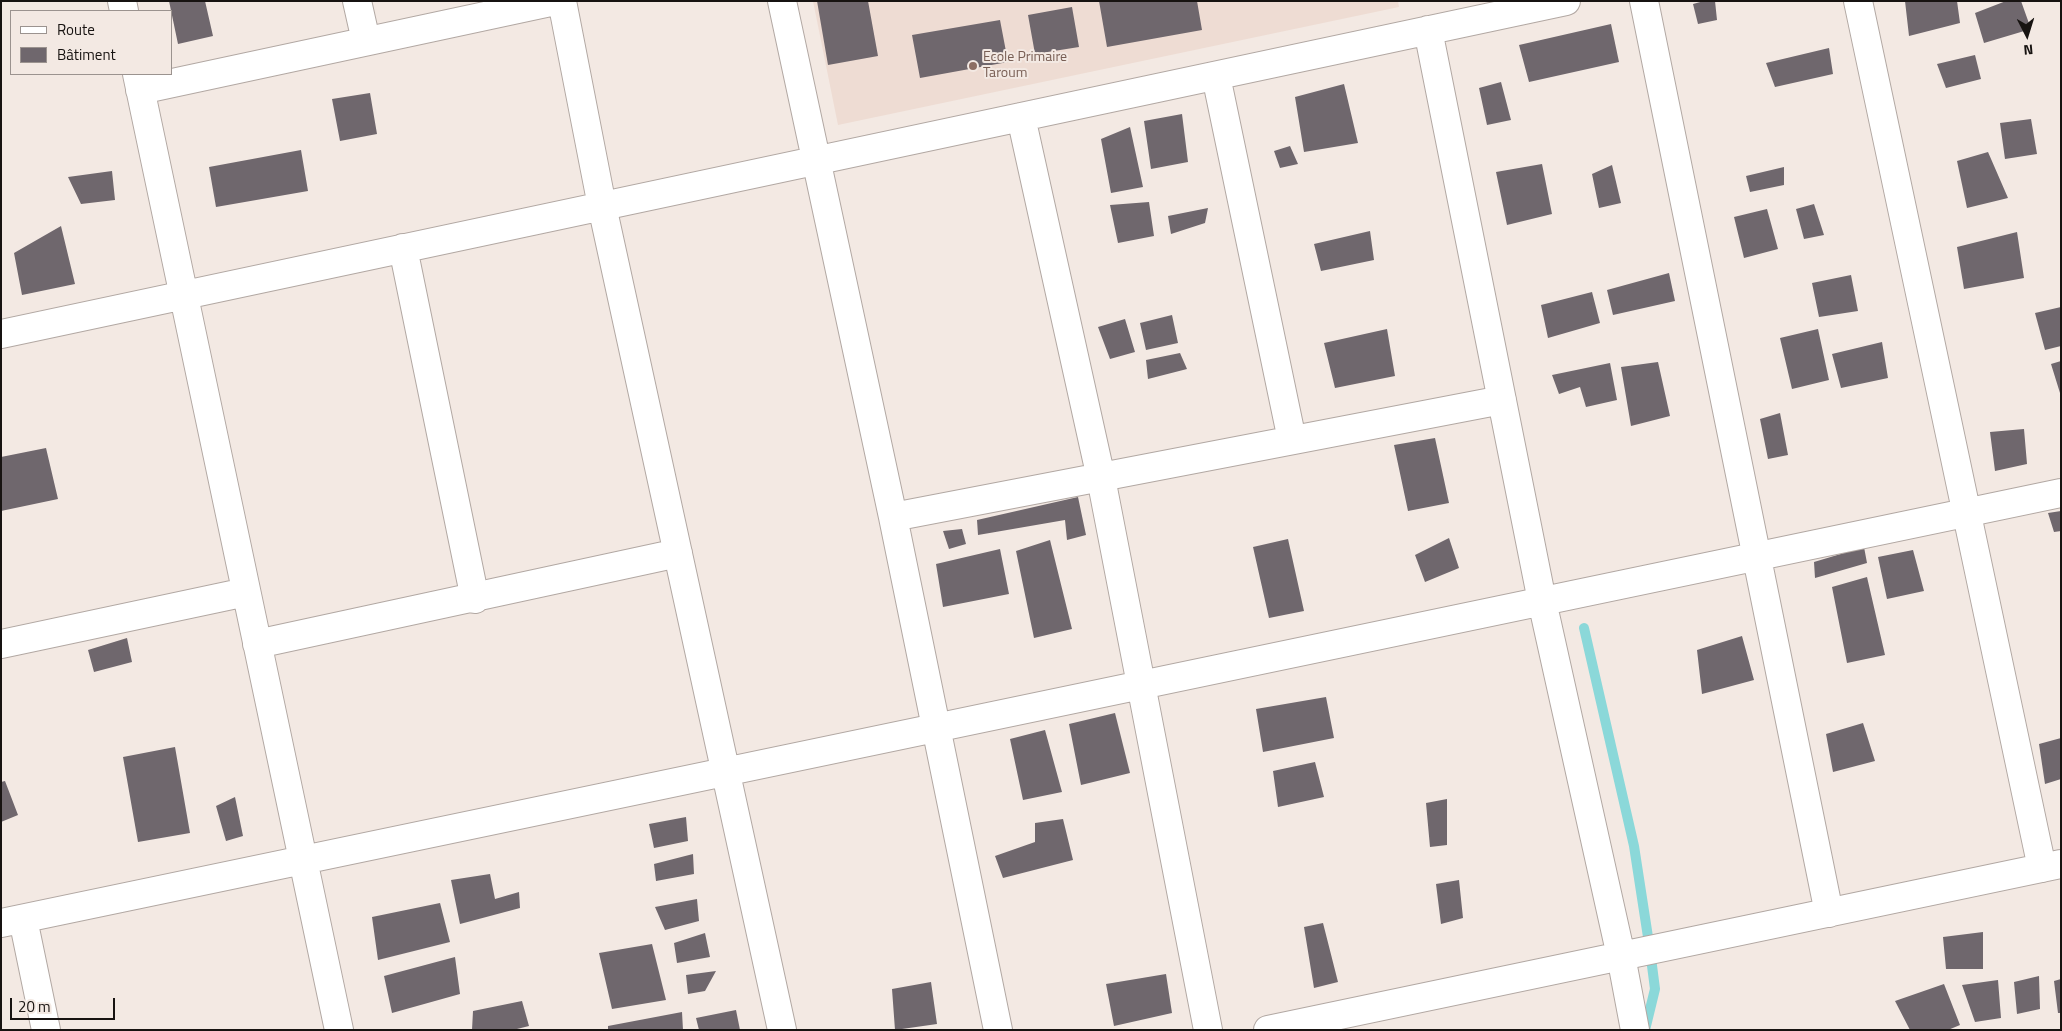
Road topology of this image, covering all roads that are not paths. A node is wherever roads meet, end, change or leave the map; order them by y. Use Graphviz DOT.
graph roads {
  1 [pos="357,1"];
  2 [pos="555,1"];
  3 [pos="562,1"];
  4 [pos="782,1"];
  5 [pos="1566,1"];
  6 [pos="1644,1"];
  7 [pos="1858,1"];
  8 [pos="1428,30"];
  9 [pos="366,41"];
  10 [pos="1216,76"];
  11 [pos="139,82"];
  12 [pos="1021,117"];
  13 [pos="815,161"];
  14 [pos="602,206"];
  15 [pos="403,248"];
  16 [pos="183,295"];
  17 [pos="1,334"];
  18 [pos="1502,400"];
  19 [pos="1292,440"];
  20 [pos="1100,478"];
  21 [pos="2061,493"];
  22 [pos="1966,513"];
  23 [pos="893,517"];
  24 [pos="678,553"];
  25 [pos="1757,557"];
  26 [pos="246,592"];
  27 [pos="475,598"];
  28 [pos="1542,601"];
  29 [pos="1,644"];
  30 [pos="257,644"];
  31 [pos="1141,685"];
  32 [pos="936,728"];
  33 [pos="726,772"];
  34 [pos="303,860"];
  35 [pos="2051,866"];
  36 [pos="1829,913"];
  37 [pos="12,921"];
  38 [pos="1621,956"];
  39 [pos="46,1030"];
  40 [pos="338,1030"];
  41 [pos="782,1030"];
  42 [pos="998,1030"];
  43 [pos="1208,1030"];
  44 [pos="1268,1030"];
  45 [pos="1635,1030"];
  1 -- 9 [label="street"];
  2 -- 9 [label="street"];
  3 -- 14 [label="street"];
  4 -- 13 [label="street"];
  5 -- 8 [label="street"];
  6 -- 25 [label="street"];
  7 -- 22 [label="street"];
  8 -- 10 [label="street"];
  8 -- 18 [label="street"];
  9 -- 11 [label="street"];
  10 -- 12 [label="street"];
  10 -- 19 [label="street"];
  11 -- 16 [label="street"];
  12 -- 13 [label="street"];
  12 -- 20 [label="street"];
  13 -- 14 [label="street"];
  13 -- 23 [label="street"];
  14 -- 15 [label="street"];
  14 -- 24 [label="street"];
  15 -- 16 [label="street"];
  15 -- 27 [label="street"];
  16 -- 17 [label="street"];
  16 -- 26 [label="street"];
  18 -- 19 [label="street"];
  18 -- 28 [label="street"];
  19 -- 20 [label="street"];
  20 -- 23 [label="street"];
  20 -- 31 [label="street"];
  21 -- 22 [label="street"];
  22 -- 25 [label="street"];
  22 -- 35 [label="street"];
  23 -- 32 [label="street"];
  24 -- 27 [label="street"];
  24 -- 33 [label="street"];
  25 -- 28 [label="street"];
  25 -- 36 [label="street"];
  26 -- 29 [label="street"];
  26 -- 30 [label="street"];
  27 -- 30 [label="street"];
  28 -- 31 [label="street"];
  28 -- 38 [label="street"];
  30 -- 34 [label="street"];
  31 -- 32 [label="street"];
  31 -- 43 [label="street"];
  32 -- 33 [label="street"];
  32 -- 42 [label="street"];
  33 -- 34 [label="street"];
  33 -- 41 [label="street"];
  34 -- 37 [label="street"];
  34 -- 40 [label="street"];
  35 -- 36 [label="street"];
  36 -- 38 [label="street"];
  37 -- 39 [label="street"];
  38 -- 44 [label="street"];
  38 -- 45 [label="street"];
}
